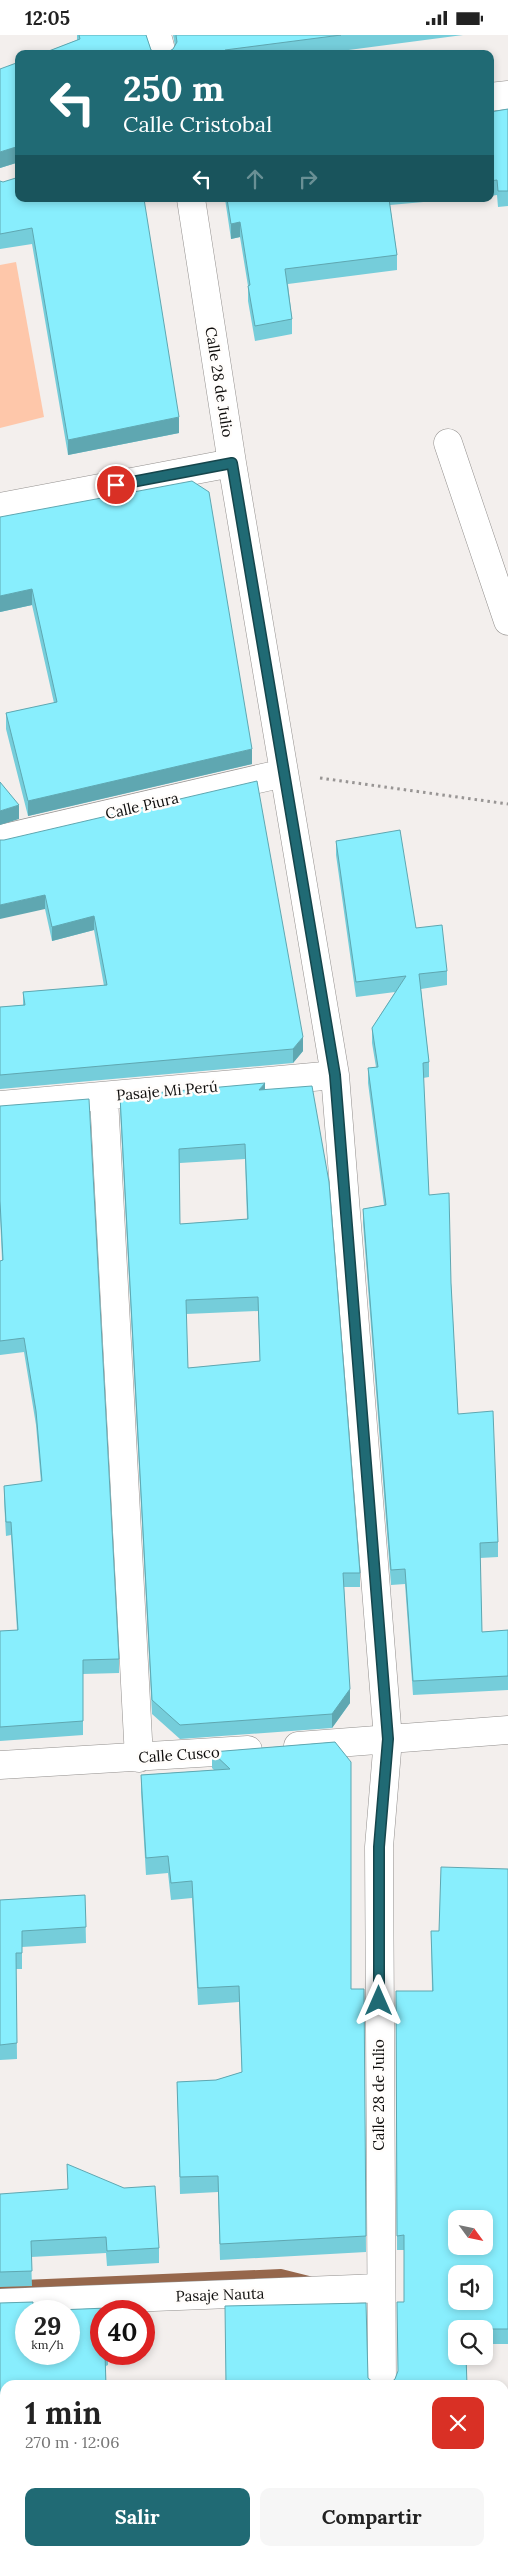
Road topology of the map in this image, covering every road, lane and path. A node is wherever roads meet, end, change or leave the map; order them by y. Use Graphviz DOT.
graph roads {
  1 [pos="158,35"];
  2 [pos="161,50"];
  3 [pos="508,95"];
  4 [pos="494,97"];
  5 [pos="191,202"];
  6 [pos="448,443"];
  7 [pos="232,463"];
  8 [pos="0,507"];
  9 [pos="508,621"];
  10 [pos="284,773"];
  11 [pos="508,803"];
  12 [pos="0,839"];
  13 [pos="335,1075"];
  14 [pos="104,1097"];
  15 [pos="0,1105"];
  16 [pos="508,1729"];
  17 [pos="388,1739"];
  18 [pos="139,1758"];
  19 [pos="0,1765"];
  20 [pos="380,2288"];
  21 [pos="0,2303"];
  22 [pos="382,2380"];
  1 -- 2 [label="street"];
  3 -- 4 [label="street"];
  5 -- 7 [label="street, Calle 28 de Julio"];
  6 -- 9 [label="street"];
  7 -- 8 [label="street"];
  7 -- 10 [label="street, Calle 28 de Julio"];
  10 -- 11 [label="path"];
  10 -- 12 [label="street, Calle Piura"];
  10 -- 13 [label="street, Calle 28 de Julio"];
  13 -- 14 [label="street, Pasaje Mi Perú"];
  13 -- 17 [label="street, Calle 28 de Julio"];
  14 -- 15 [label="street, Pasaje Mi Perú"];
  14 -- 18 [label="street"];
  16 -- 17 [label="street, Calle Cusco"];
  17 -- 18 [label="street, Calle Cusco"];
  17 -- 20 [label="street, Calle 28 de Julio"];
  18 -- 19 [label="street, Calle Cusco"];
  20 -- 21 [label="street, Pasaje Nauta"];
  20 -- 22 [label="street, Calle 28 de Julio"];
}
